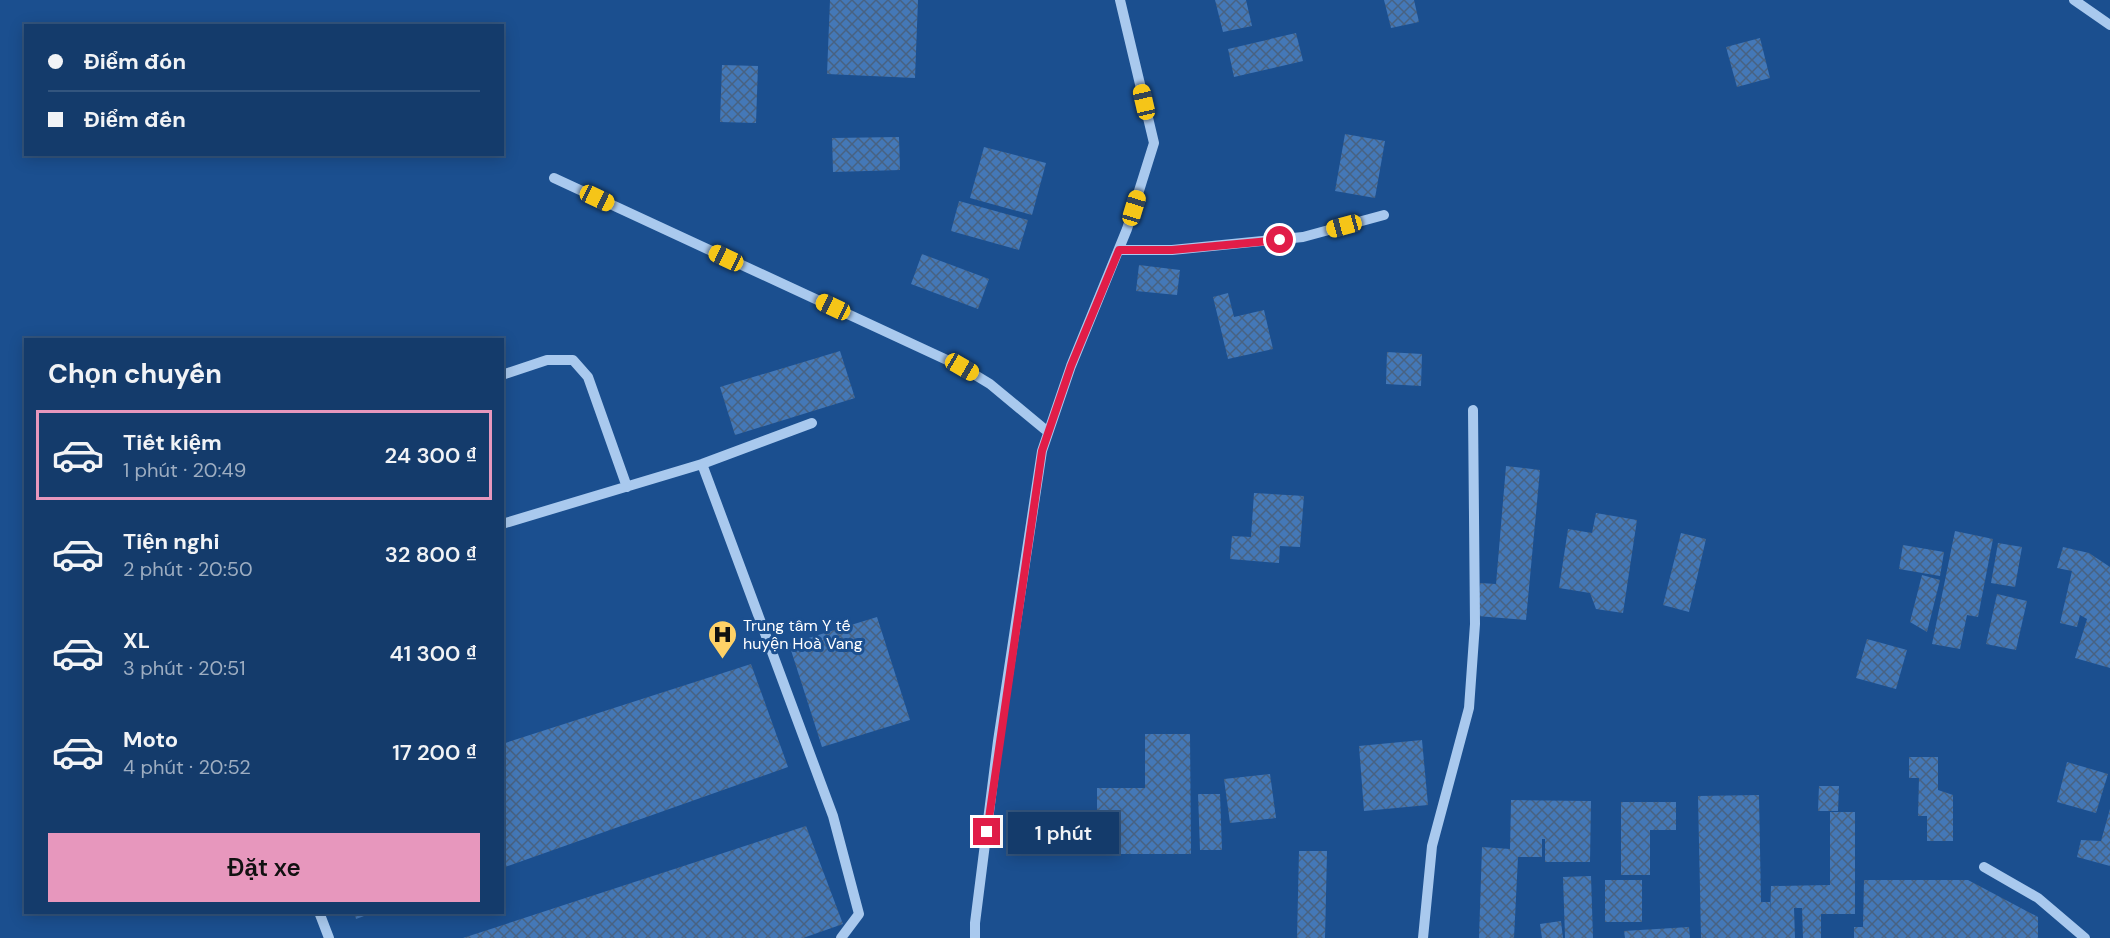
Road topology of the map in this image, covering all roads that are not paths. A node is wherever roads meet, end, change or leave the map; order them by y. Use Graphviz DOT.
graph roads {
  1 [pos="1120,0"];
  2 [pos="2074,0"];
  3 [pos="2110,25"];
  4 [pos="554,178"];
  5 [pos="1384,215"];
  6 [pos="1119,250"];
  7 [pos="504,374"];
  8 [pos="1473,410"];
  9 [pos="812,423"];
  10 [pos="1048,432"];
  11 [pos="702,464"];
  12 [pos="627,487"];
  13 [pos="504,523"];
  14 [pos="1984,867"];
  15 [pos="320,914"];
  16 [pos="329,938"];
  17 [pos="841,938"];
  18 [pos="975,938"];
  19 [pos="1423,938"];
  20 [pos="2085,938"];
  1 -- 6 [label="street"];
  2 -- 3 [label="street"];
  4 -- 10 [label="street"];
  5 -- 6 [label="street"];
  6 -- 10 [label="street"];
  7 -- 12 [label="street"];
  8 -- 19 [label="street"];
  9 -- 11 [label="street"];
  10 -- 18 [label="street"];
  11 -- 12 [label="street"];
  11 -- 17 [label="street"];
  12 -- 13 [label="street"];
  14 -- 20 [label="street"];
  15 -- 16 [label="street"];
}
